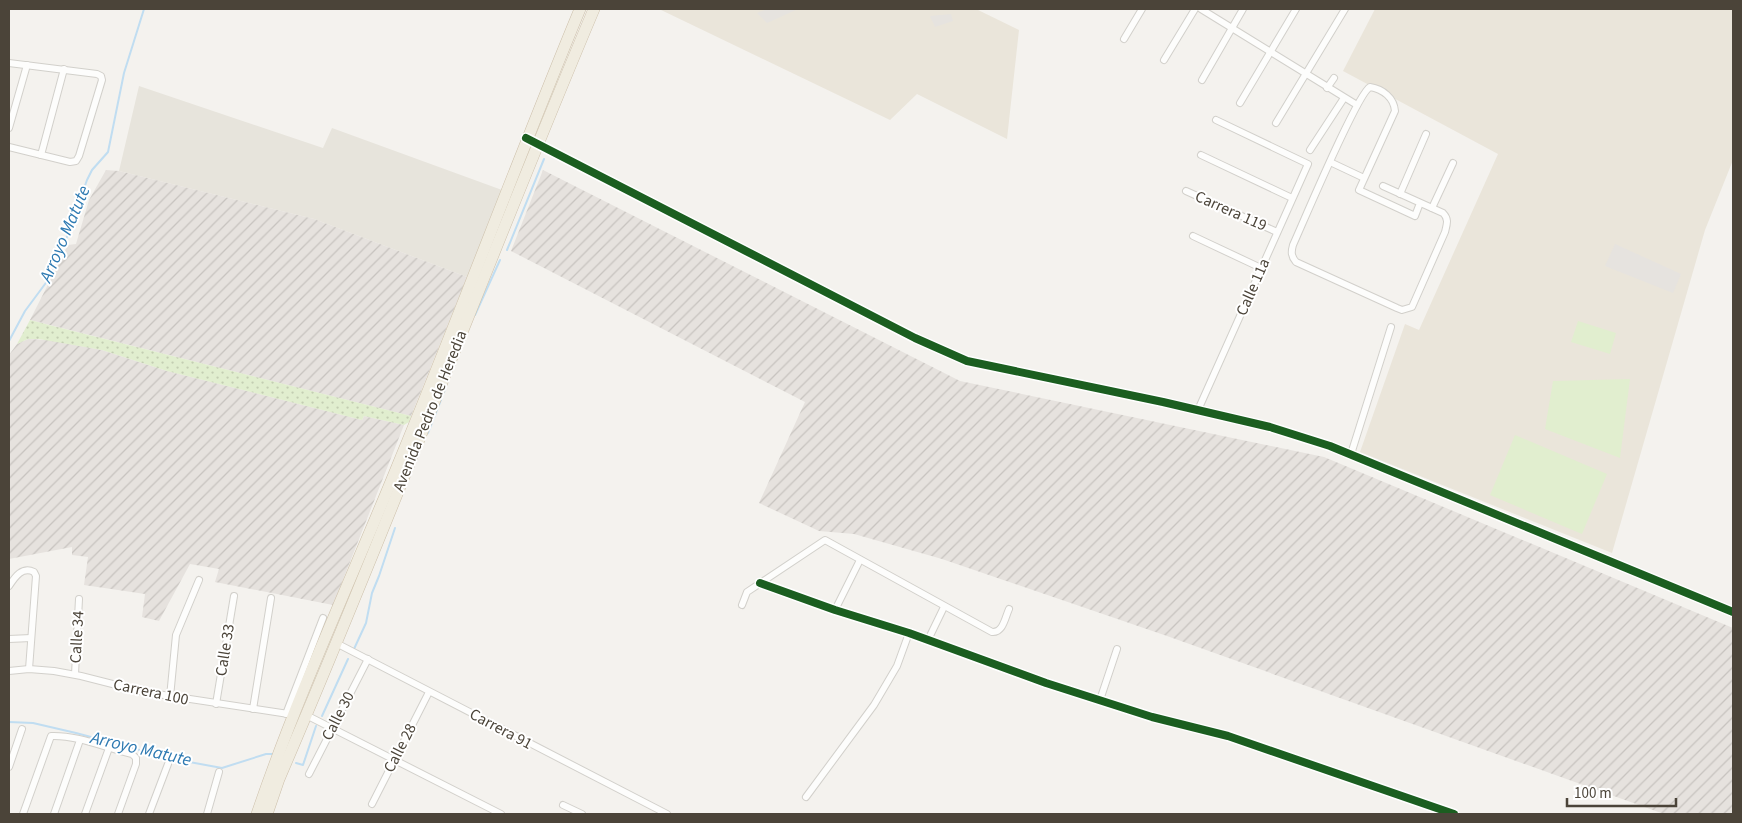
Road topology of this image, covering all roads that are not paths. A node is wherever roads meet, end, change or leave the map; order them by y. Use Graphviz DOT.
graph roads {
  1 [pos="580,9"];
  2 [pos="594,9"];
  3 [pos="1142,9"];
  4 [pos="1195,9"];
  5 [pos="1201,9"];
  6 [pos="1243,9"];
  7 [pos="1296,9"];
  8 [pos="1345,9"];
  9 [pos="1232,28"];
  10 [pos="1124,39"];
  11 [pos="1270,52"];
  12 [pos="1164,60"];
  13 [pos="9,62"];
  14 [pos="27,65"];
  15 [pos="64,70"];
  16 [pos="1306,74"];
  17 [pos="1334,78"];
  18 [pos="1202,80"];
  19 [pos="1327,88"];
  20 [pos="1344,98"];
  21 [pos="1240,103"];
  22 [pos="1357,105"];
  23 [pos="1216,120"];
  24 [pos="1276,123"];
  25 [pos="9,128"];
  26 [pos="1426,134"];
  27 [pos="526,138"];
  28 [pos="538,144"];
  29 [pos="9,147"];
  30 [pos="1310,150"];
  31 [pos="41,155"];
  32 [pos="1201,155"];
  33 [pos="1330,162"];
  34 [pos="1453,163"];
  35 [pos="1364,178"];
  36 [pos="1383,186"];
  37 [pos="1186,191"];
  38 [pos="1400,194"];
  39 [pos="1292,198"];
  40 [pos="1420,203"];
  41 [pos="1432,208"];
  42 [pos="1277,232"];
  43 [pos="1194,236"];
  44 [pos="1261,268"];
  45 [pos="1391,327"];
  46 [pos="1198,410"];
  47 [pos="1351,454"];
  48 [pos="860,560"];
  49 [pos="199,580"];
  50 [pos="760,583"];
  51 [pos="9,586"];
  52 [pos="234,596"];
  53 [pos="271,598"];
  54 [pos="79,599"];
  55 [pos="742,605"];
  56 [pos="944,607"];
  57 [pos="1009,609"];
  58 [pos="836,610"];
  59 [pos="1733,612"];
  60 [pos="323,618"];
  61 [pos="908,633"];
  62 [pos="31,638"];
  63 [pos="9,639"];
  64 [pos="928,640"];
  65 [pos="336,643"];
  66 [pos="1117,649"];
  67 [pos="368,660"];
  68 [pos="29,669"];
  69 [pos="9,671"];
  70 [pos="75,674"];
  71 [pos="429,692"];
  72 [pos="170,697"];
  73 [pos="1100,700"];
  74 [pos="216,704"];
  75 [pos="253,709"];
  76 [pos="295,714"];
  77 [pos="22,729"];
  78 [pos="332,729"];
  79 [pos="80,740"];
  80 [pos="109,748"];
  81 [pos="394,760"];
  82 [pos="168,764"];
  83 [pos="9,767"];
  84 [pos="219,772"];
  85 [pos="309,774"];
  86 [pos="806,797"];
  87 [pos="372,804"];
  88 [pos="563,805"];
  89 [pos="23,814"];
  90 [pos="54,814"];
  91 [pos="85,814"];
  92 [pos="118,814"];
  93 [pos="149,814"];
  94 [pos="207,814"];
  95 [pos="257,814"];
  96 [pos="268,814"];
  97 [pos="501,814"];
  98 [pos="582,814"];
  99 [pos="667,814"];
  100 [pos="1454,814"];
  1 -- 27 [label="highway, Avenida Pedro de Heredia"];
  2 -- 28 [label="highway, Avenida Pedro de Heredia"];
  3 -- 10 [label="street"];
  4 -- 12 [label="street"];
  5 -- 9 [label="street"];
  6 -- 9 [label="street"];
  7 -- 11 [label="street"];
  8 -- 16 [label="street"];
  9 -- 11 [label="street"];
  9 -- 18 [label="street"];
  11 -- 16 [label="street"];
  11 -- 21 [label="street"];
  13 -- 14 [label="street"];
  14 -- 15 [label="street"];
  14 -- 25 [label="street"];
  15 -- 31 [label="street"];
  15 -- 31 [label="street"];
  16 -- 19 [label="street"];
  16 -- 24 [label="street"];
  17 -- 19 [label="street"];
  19 -- 20 [label="street"];
  20 -- 22 [label="street"];
  20 -- 30 [label="street"];
  22 -- 33 [label="street"];
  22 -- 35 [label="street"];
  23 -- 39 [label="street, Calle 11a"];
  26 -- 38 [label="street"];
  27 -- 28 [label="street"];
  27 -- 76 [label="highway, Avenida Pedro de Heredia"];
  28 -- 46 [label="street"];
  28 -- 65 [label="highway, Avenida Pedro de Heredia"];
  29 -- 31 [label="street"];
  32 -- 39 [label="street"];
  33 -- 35 [label="street"];
  33 -- 41 [label="street"];
  34 -- 41 [label="street"];
  35 -- 40 [label="street"];
  36 -- 38 [label="street"];
  37 -- 42 [label="street, Carrera 119"];
  38 -- 40 [label="street"];
  39 -- 42 [label="street, Calle 11a"];
  40 -- 41 [label="street"];
  42 -- 44 [label="street, Calle 11a"];
  43 -- 44 [label="street"];
  44 -- 46 [label="street, Calle 11a"];
  45 -- 47 [label="street"];
  46 -- 47 [label="street"];
  47 -- 59 [label="street"];
  48 -- 50 [label="street"];
  48 -- 56 [label="street"];
  48 -- 58 [label="street"];
  49 -- 72 [label="street"];
  50 -- 55 [label="street"];
  50 -- 58 [label="street"];
  51 -- 62 [label="street"];
  52 -- 74 [label="street, Calle 33"];
  53 -- 75 [label="street"];
  54 -- 70 [label="street, Calle 34"];
  56 -- 57 [label="street"];
  56 -- 64 [label="street"];
  58 -- 61 [label="street"];
  60 -- 76 [label="street"];
  61 -- 64 [label="street"];
  61 -- 86 [label="street"];
  62 -- 63 [label="street"];
  62 -- 68 [label="street"];
  64 -- 73 [label="street"];
  65 -- 67 [label="street, Carrera 91"];
  65 -- 76 [label="highway, Avenida Pedro de Heredia"];
  66 -- 73 [label="street"];
  67 -- 71 [label="street, Carrera 91"];
  67 -- 78 [label="street, Calle 30"];
  68 -- 69 [label="street, Carrera 100"];
  68 -- 70 [label="street, Carrera 100"];
  70 -- 72 [label="street, Carrera 100"];
  71 -- 81 [label="street, Calle 28"];
  71 -- 99 [label="street, Carrera 91"];
  72 -- 74 [label="street, Carrera 100"];
  73 -- 100 [label="street"];
  74 -- 75 [label="street, Carrera 100"];
  75 -- 76 [label="street, Carrera 100"];
  76 -- 78 [label="street, Carrera 100"];
  76 -- 95 [label="highway, Avenida Pedro de Heredia"];
  76 -- 96 [label="highway, Avenida Pedro de Heredia"];
  77 -- 83 [label="street"];
  78 -- 81 [label="street, Carrera 100"];
  78 -- 85 [label="street, Calle 30"];
  79 -- 80 [label="street"];
  79 -- 89 [label="street"];
  79 -- 90 [label="street"];
  80 -- 91 [label="street"];
  80 -- 92 [label="street"];
  81 -- 87 [label="street, Calle 28"];
  81 -- 97 [label="street, Carrera 100"];
  82 -- 93 [label="street"];
  84 -- 94 [label="street"];
  88 -- 98 [label="street"];
}
